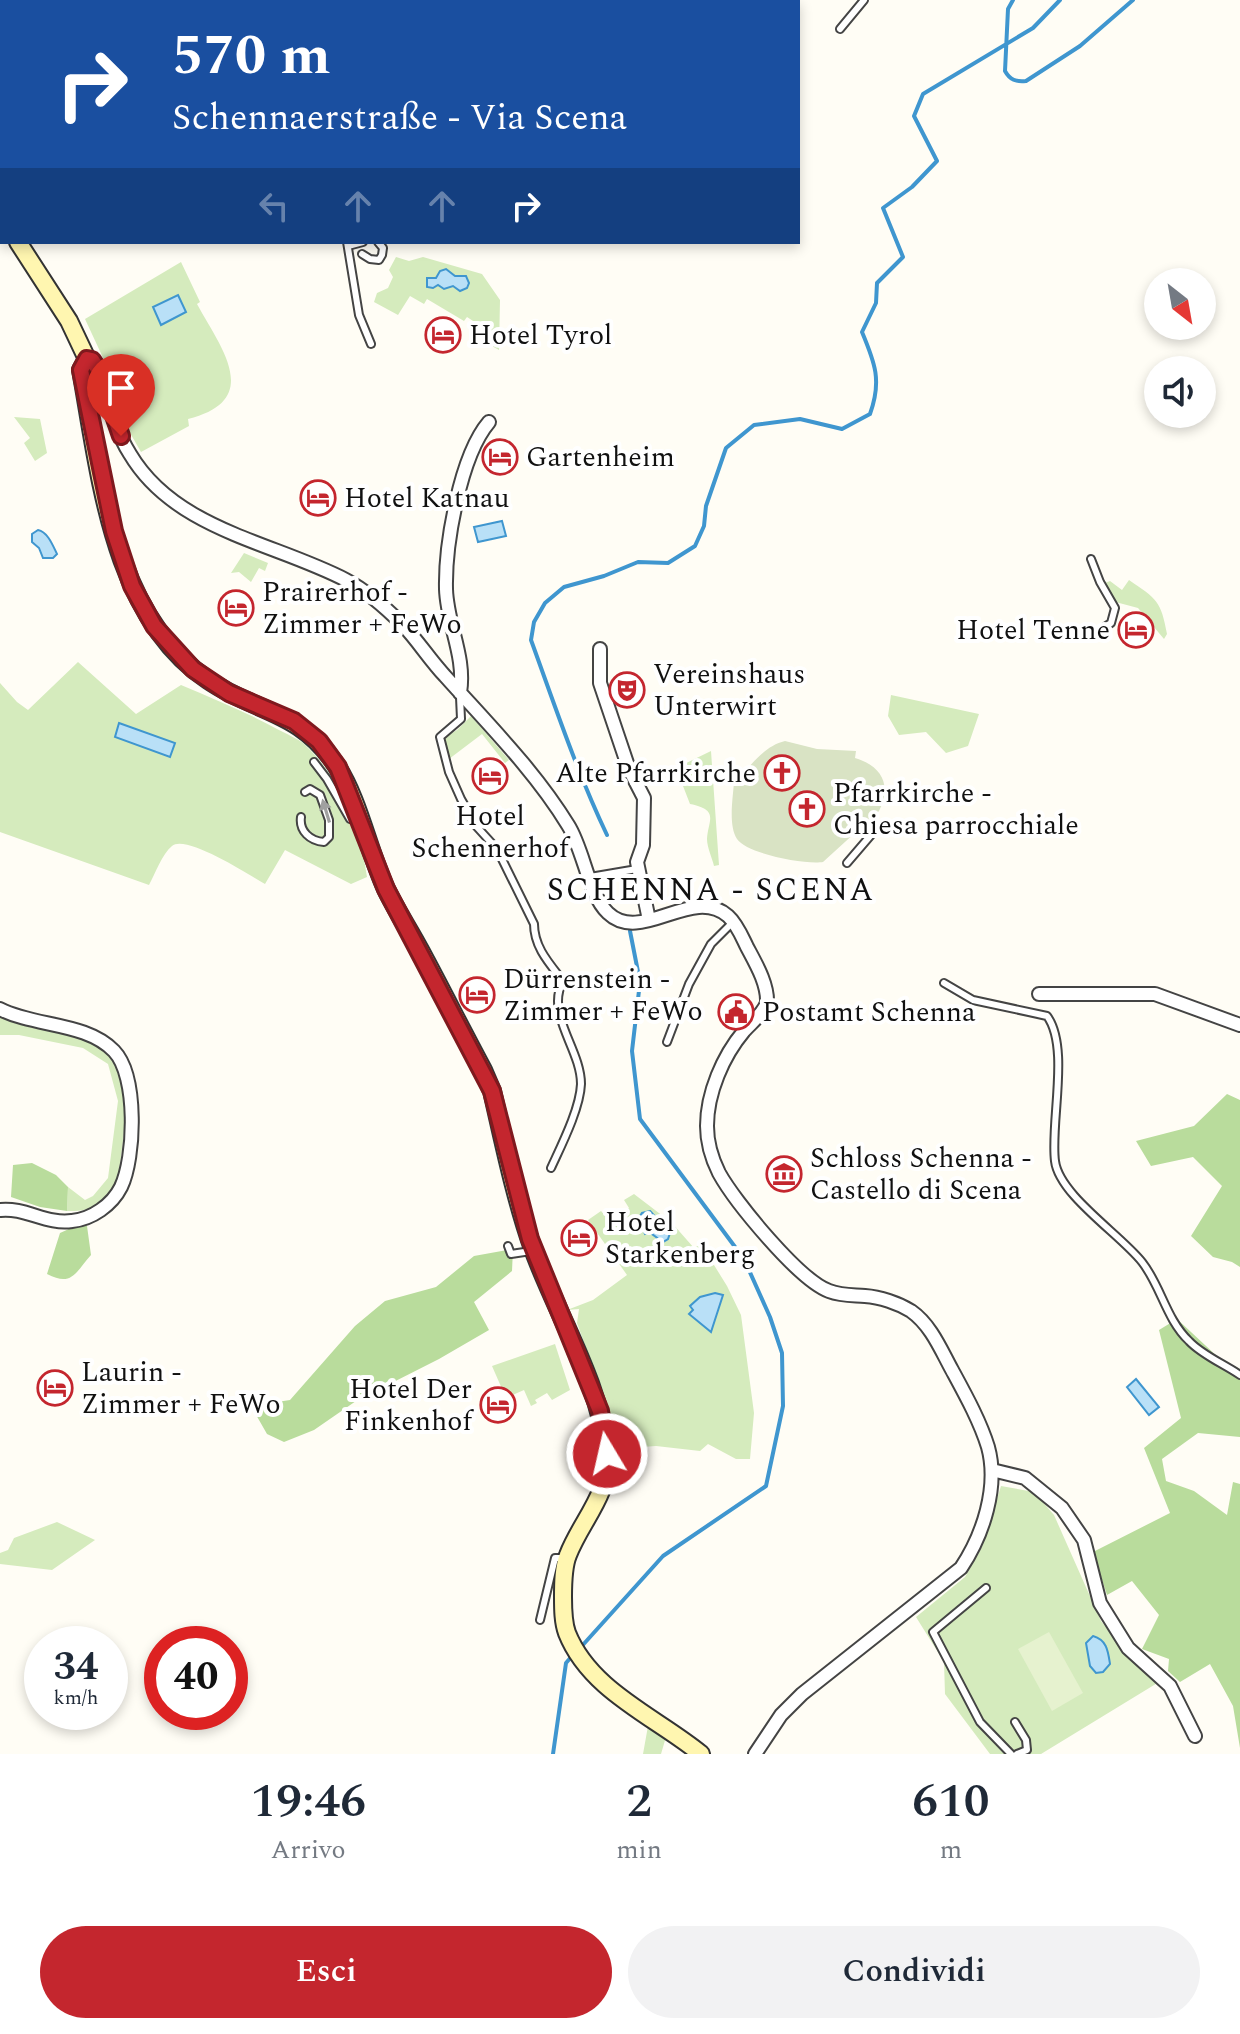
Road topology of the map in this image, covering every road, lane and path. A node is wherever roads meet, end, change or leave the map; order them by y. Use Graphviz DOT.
graph roads {
  1 [pos="864,0"];
  2 [pos="840,29"];
  3 [pos="19,244"];
  4 [pos="347,244"];
  5 [pos="380,244"];
  6 [pos="362,254"];
  7 [pos="371,344"];
  8 [pos="87,359"];
  9 [pos="489,422"];
  10 [pos="1091,559"];
  11 [pos="1089,637"];
  12 [pos="600,649"];
  13 [pos="460,693"];
  14 [pos="314,762"];
  15 [pos="305,792"];
  16 [pos="301,817"];
  17 [pos="350,819"];
  18 [pos="871,835"];
  19 [pos="847,863"];
  20 [pos="638,866"];
  21 [pos="590,877"];
  22 [pos="649,920"];
  23 [pos="733,922"];
  24 [pos="944,983"];
  25 [pos="1039,994"];
  26 [pos="0,1009"];
  27 [pos="1240,1025"];
  28 [pos="667,1042"];
  29 [pos="551,1168"];
  30 [pos="0,1210"];
  31 [pos="508,1246"];
  32 [pos="534,1252"];
  33 [pos="1240,1375"];
  34 [pos="992,1470"];
  35 [pos="567,1558"];
  36 [pos="986,1588"];
  37 [pos="540,1620"];
  38 [pos="1015,1722"];
  39 [pos="1195,1736"];
  40 [pos="701,1754"];
  41 [pos="755,1754"];
  42 [pos="1011,1754"];
  43 [pos="1017,1754"];
  1 -- 2 [label="lane"];
  3 -- 8 [label="street"];
  4 -- 7 [label="lane"];
  5 -- 6 [label="lane"];
  8 -- 13 [label="street"];
  8 -- 32 [label="street"];
  9 -- 13 [label="street"];
  10 -- 11 [label="lane"];
  12 -- 20 [label="street"];
  13 -- 21 [label="street"];
  13 -- 29 [label="lane"];
  14 -- 17 [label="lane"];
  16 -- 15 [label="lane, one-way"];
  18 -- 19 [label="lane"];
  20 -- 21 [label="lane"];
  20 -- 22 [label="street"];
  21 -- 22 [label="street"];
  22 -- 23 [label="street"];
  23 -- 28 [label="lane"];
  23 -- 34 [label="street"];
  24 -- 33 [label="lane"];
  25 -- 27 [label="street"];
  26 -- 30 [label="street"];
  31 -- 32 [label="lane"];
  32 -- 35 [label="street"];
  34 -- 39 [label="street"];
  34 -- 41 [label="street"];
  35 -- 37 [label="lane"];
  35 -- 40 [label="street"];
  36 -- 42 [label="lane"];
  38 -- 43 [label="lane"];
}
